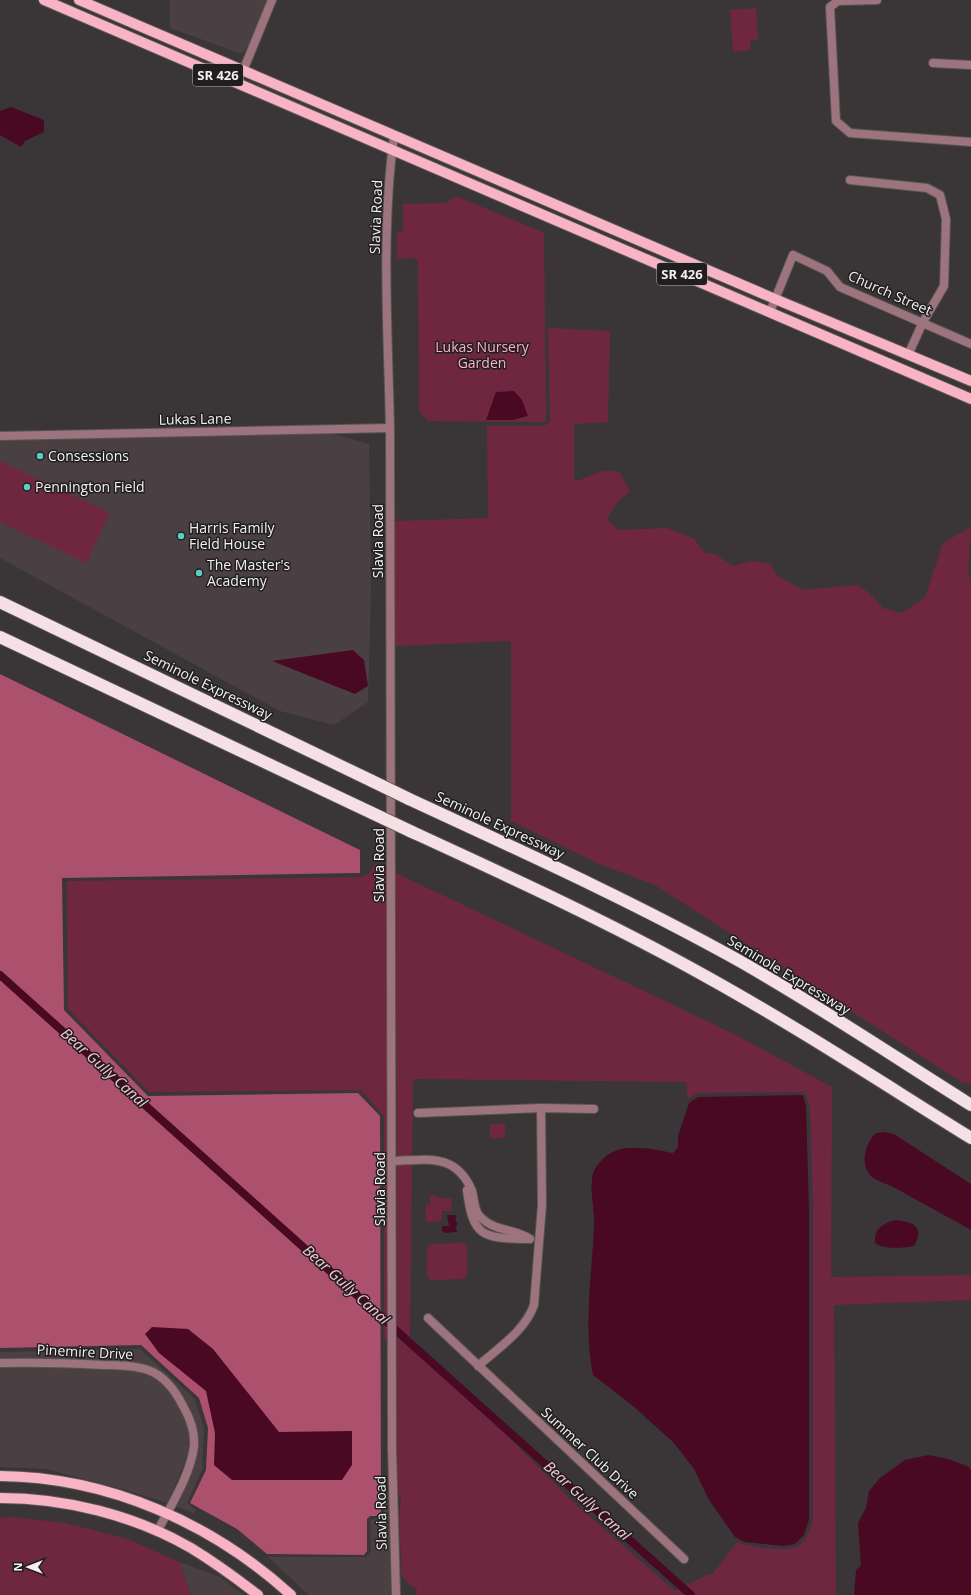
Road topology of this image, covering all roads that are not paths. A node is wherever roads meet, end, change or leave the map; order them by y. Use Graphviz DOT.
graph roads {
  1 [pos="44,0"];
  2 [pos="78,0"];
  3 [pos="272,0"];
  4 [pos="877,0"];
  5 [pos="92,3"];
  6 [pos="157,49"];
  7 [pos="192,49"];
  8 [pos="933,63"];
  9 [pos="971,65"];
  10 [pos="243,70"];
  11 [pos="394,136"];
  12 [pos="971,142"];
  13 [pos="392,150"];
  14 [pos="850,180"];
  15 [pos="775,299"];
  16 [pos="770,312"];
  17 [pos="923,322"];
  18 [pos="971,344"];
  19 [pos="908,355"];
  20 [pos="971,381"];
  21 [pos="971,399"];
  22 [pos="390,428"];
  23 [pos="0,436"];
  24 [pos="0,602"];
  25 [pos="0,637"];
  26 [pos="971,1105"];
  27 [pos="541,1108"];
  28 [pos="594,1109"];
  29 [pos="418,1113"];
  30 [pos="971,1138"];
  31 [pos="393,1160"];
  32 [pos="540,1239"];
  33 [pos="428,1318"];
  34 [pos="0,1362"];
  35 [pos="478,1366"];
  36 [pos="0,1476"];
  37 [pos="0,1498"];
  38 [pos="167,1513"];
  39 [pos="157,1532"];
  40 [pos="684,1559"];
  41 [pos="258,1595"];
  42 [pos="290,1595"];
  43 [pos="396,1595"];
  1 -- 6 [label="main road, SR 426"];
  2 -- 5 [label="main road, SR 426"];
  3 -- 10 [label="street"];
  4 -- 12 [label="street"];
  5 -- 7 [label="main road, SR 426"];
  6 -- 7 [label="main road"];
  6 -- 13 [label="main road, SR 426"];
  7 -- 10 [label="main road, SR 426"];
  8 -- 9 [label="street"];
  10 -- 11 [label="main road, SR 426"];
  11 -- 13 [label="street, Slavia Road"];
  11 -- 15 [label="main road, SR 426"];
  13 -- 16 [label="main road, SR 426"];
  13 -- 22 [label="street, Slavia Road"];
  14 -- 17 [label="street"];
  15 -- 16 [label="street, Church Street"];
  15 -- 17 [label="street, Church Street"];
  15 -- 19 [label="main road, SR 426"];
  16 -- 21 [label="main road, SR 426"];
  17 -- 18 [label="street, Church Street"];
  17 -- 19 [label="street"];
  19 -- 20 [label="main road, SR 426"];
  22 -- 23 [label="street, Lukas Lane"];
  22 -- 31 [label="street, Slavia Road"];
  24 -- 26 [label="highway, Seminole Expressway, bridge"];
  25 -- 30 [label="highway, bridge"];
  27 -- 28 [label="street"];
  27 -- 29 [label="street"];
  27 -- 32 [label="street"];
  31 -- 32 [label="street"];
  31 -- 43 [label="street, Slavia Road"];
  32 -- 35 [label="street"];
  33 -- 35 [label="street, Summer Club Drive"];
  34 -- 38 [label="street, Pinemire Drive"];
  35 -- 40 [label="street, Summer Club Drive"];
  36 -- 38 [label="main road"];
  37 -- 39 [label="main road"];
  38 -- 39 [label="street, Pinemire Drive"];
  38 -- 42 [label="main road"];
  39 -- 41 [label="main road"];
}
